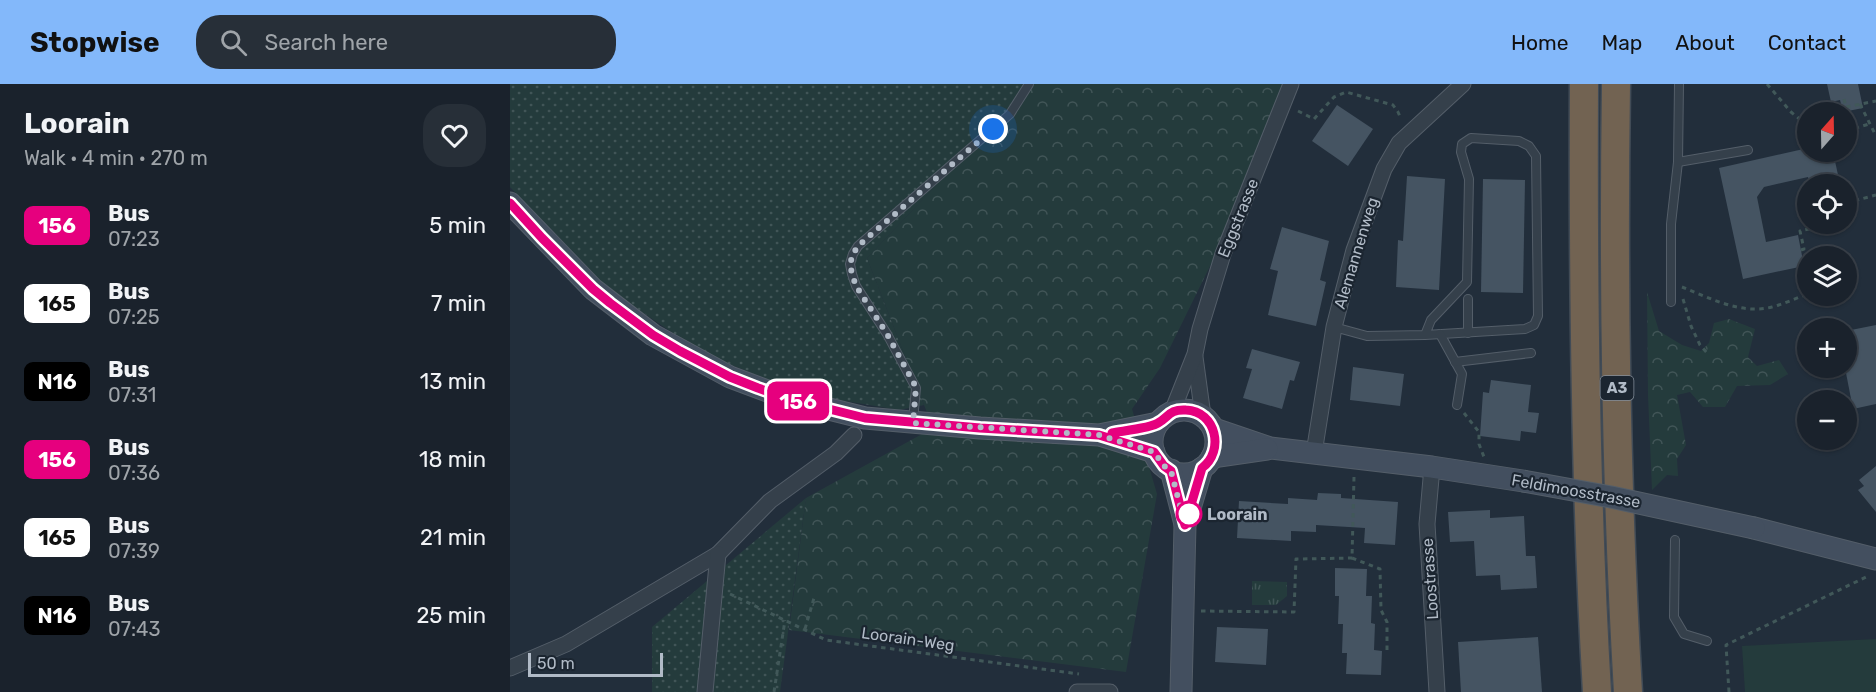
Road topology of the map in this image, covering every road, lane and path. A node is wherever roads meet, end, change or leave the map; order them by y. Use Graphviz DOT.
graph roads {
  1 [pos="1029,84"];
  2 [pos="1291,84"];
  3 [pos="1463,84"];
  4 [pos="1584,84"];
  5 [pos="1616,84"];
  6 [pos="1679,84"];
  7 [pos="1767,84"];
  8 [pos="1844,99"];
  9 [pos="1876,101"];
  10 [pos="1845,102"];
  11 [pos="1284,104"];
  12 [pos="1860,104"];
  13 [pos="1857,105"];
  14 [pos="1797,117"];
  15 [pos="1869,124"];
  16 [pos="1857,128"];
  17 [pos="1411,132"];
  18 [pos="1876,136"];
  19 [pos="1748,150"];
  20 [pos="1678,162"];
  21 [pos="1876,195"];
  22 [pos="1857,200"];
  23 [pos="510,203"];
  24 [pos="1671,284"];
  25 [pos="1797,298"];
  26 [pos="1468,299"];
  27 [pos="1671,302"];
  28 [pos="1334,327"];
  29 [pos="1468,333"];
  30 [pos="1440,334"];
  31 [pos="1425,335"];
  32 [pos="1531,353"];
  33 [pos="1195,354"];
  34 [pos="1708,354"];
  35 [pos="1455,362"];
  36 [pos="1457,405"];
  37 [pos="1165,418"];
  38 [pos="913,423"];
  39 [pos="1208,423"];
  40 [pos="854,435"];
  41 [pos="1099,435"];
  42 [pos="1270,448"];
  43 [pos="1154,452"];
  44 [pos="1314,453"];
  45 [pos="1355,458"];
  46 [pos="1484,462"];
  47 [pos="1207,463"];
  48 [pos="1432,467"];
  49 [pos="1171,471"];
  50 [pos="1185,525"];
  51 [pos="1675,540"];
  52 [pos="718,554"];
  53 [pos="1352,558"];
  54 [pos="1873,567"];
  55 [pos="716,587"];
  56 [pos="814,598"];
  57 [pos="1183,611"];
  58 [pos="785,620"];
  59 [pos="804,629"];
  60 [pos="1707,641"];
  61 [pos="1387,653"];
  62 [pos="510,668"];
  63 [pos="705,692"];
  64 [pos="774,692"];
  65 [pos="1077,692"];
  66 [pos="1102,692"];
  67 [pos="1110,692"];
  68 [pos="1181,692"];
  69 [pos="1437,692"];
  70 [pos="1597,692"];
  71 [pos="1628,692"];
  72 [pos="1729,692"];
  1 -- 38 [label="lane"];
  2 -- 11 [label="street, Eggstrasse"];
  3 -- 17 [label="street, Alemannenweg"];
  4 -- 70 [label="highway, A3"];
  5 -- 71 [label="highway, A3"];
  6 -- 20 [label="lane"];
  7 -- 14 [label="path"];
  8 -- 10 [label="path"];
  9 -- 12 [label="path"];
  11 -- 17 [label="path"];
  11 -- 33 [label="street, Eggstrasse"];
  12 -- 13 [label="path"];
  12 -- 15 [label="path"];
  15 -- 16 [label="path"];
  15 -- 18 [label="path"];
  17 -- 28 [label="street, Alemannenweg"];
  19 -- 20 [label="lane"];
  20 -- 24 [label="lane"];
  21 -- 22 [label="path"];
  23 -- 38 [label="main road"];
  24 -- 25 [label="path"];
  24 -- 27 [label="lane"];
  24 -- 34 [label="path"];
  26 -- 29 [label="lane"];
  28 -- 31 [label="lane"];
  28 -- 44 [label="street, Alemannenweg"];
  29 -- 30 [label="lane"];
  29 -- 31 [label="lane"];
  30 -- 31 [label="lane"];
  30 -- 35 [label="lane"];
  32 -- 35 [label="lane"];
  33 -- 37 [label="street, Eggstrasse"];
  33 -- 39 [label="street, Eggstrasse"];
  35 -- 36 [label="lane"];
  36 -- 46 [label="path"];
  37 -- 39 [label="main road"];
  37 -- 41 [label="main road"];
  37 -- 43 [label="main road"];
  38 -- 41 [label="main road"];
  39 -- 42 [label="main road, Feldimoosstrasse"];
  39 -- 47 [label="main road"];
  40 -- 52 [label="street"];
  41 -- 43 [label="main road"];
  42 -- 44 [label="main road, Feldimoosstrasse"];
  42 -- 47 [label="main road, Feldimoosstrasse"];
  43 -- 49 [label="main road"];
  44 -- 45 [label="main road, Feldimoosstrasse"];
  45 -- 48 [label="main road, Feldimoosstrasse"];
  45 -- 53 [label="path"];
  47 -- 49 [label="main road"];
  47 -- 50 [label="main road"];
  48 -- 54 [label="main road, Feldimoosstrasse, bridge"];
  48 -- 69 [label="street, Loostrasse"];
  49 -- 50 [label="main road"];
  50 -- 57 [label="main road"];
  51 -- 60 [label="lane"];
  52 -- 55 [label="street"];
  52 -- 62 [label="street"];
  53 -- 57 [label="path"];
  53 -- 61 [label="path"];
  54 -- 72 [label="path"];
  55 -- 58 [label="path, Loorain-Weg"];
  55 -- 63 [label="street"];
  56 -- 59 [label="path"];
  57 -- 68 [label="main road"];
  58 -- 59 [label="path, Loorain-Weg"];
  58 -- 64 [label="path"];
  59 -- 66 [label="path, Loorain-Weg"];
  65 -- 66 [label="street"];
  66 -- 67 [label="street"];
}
